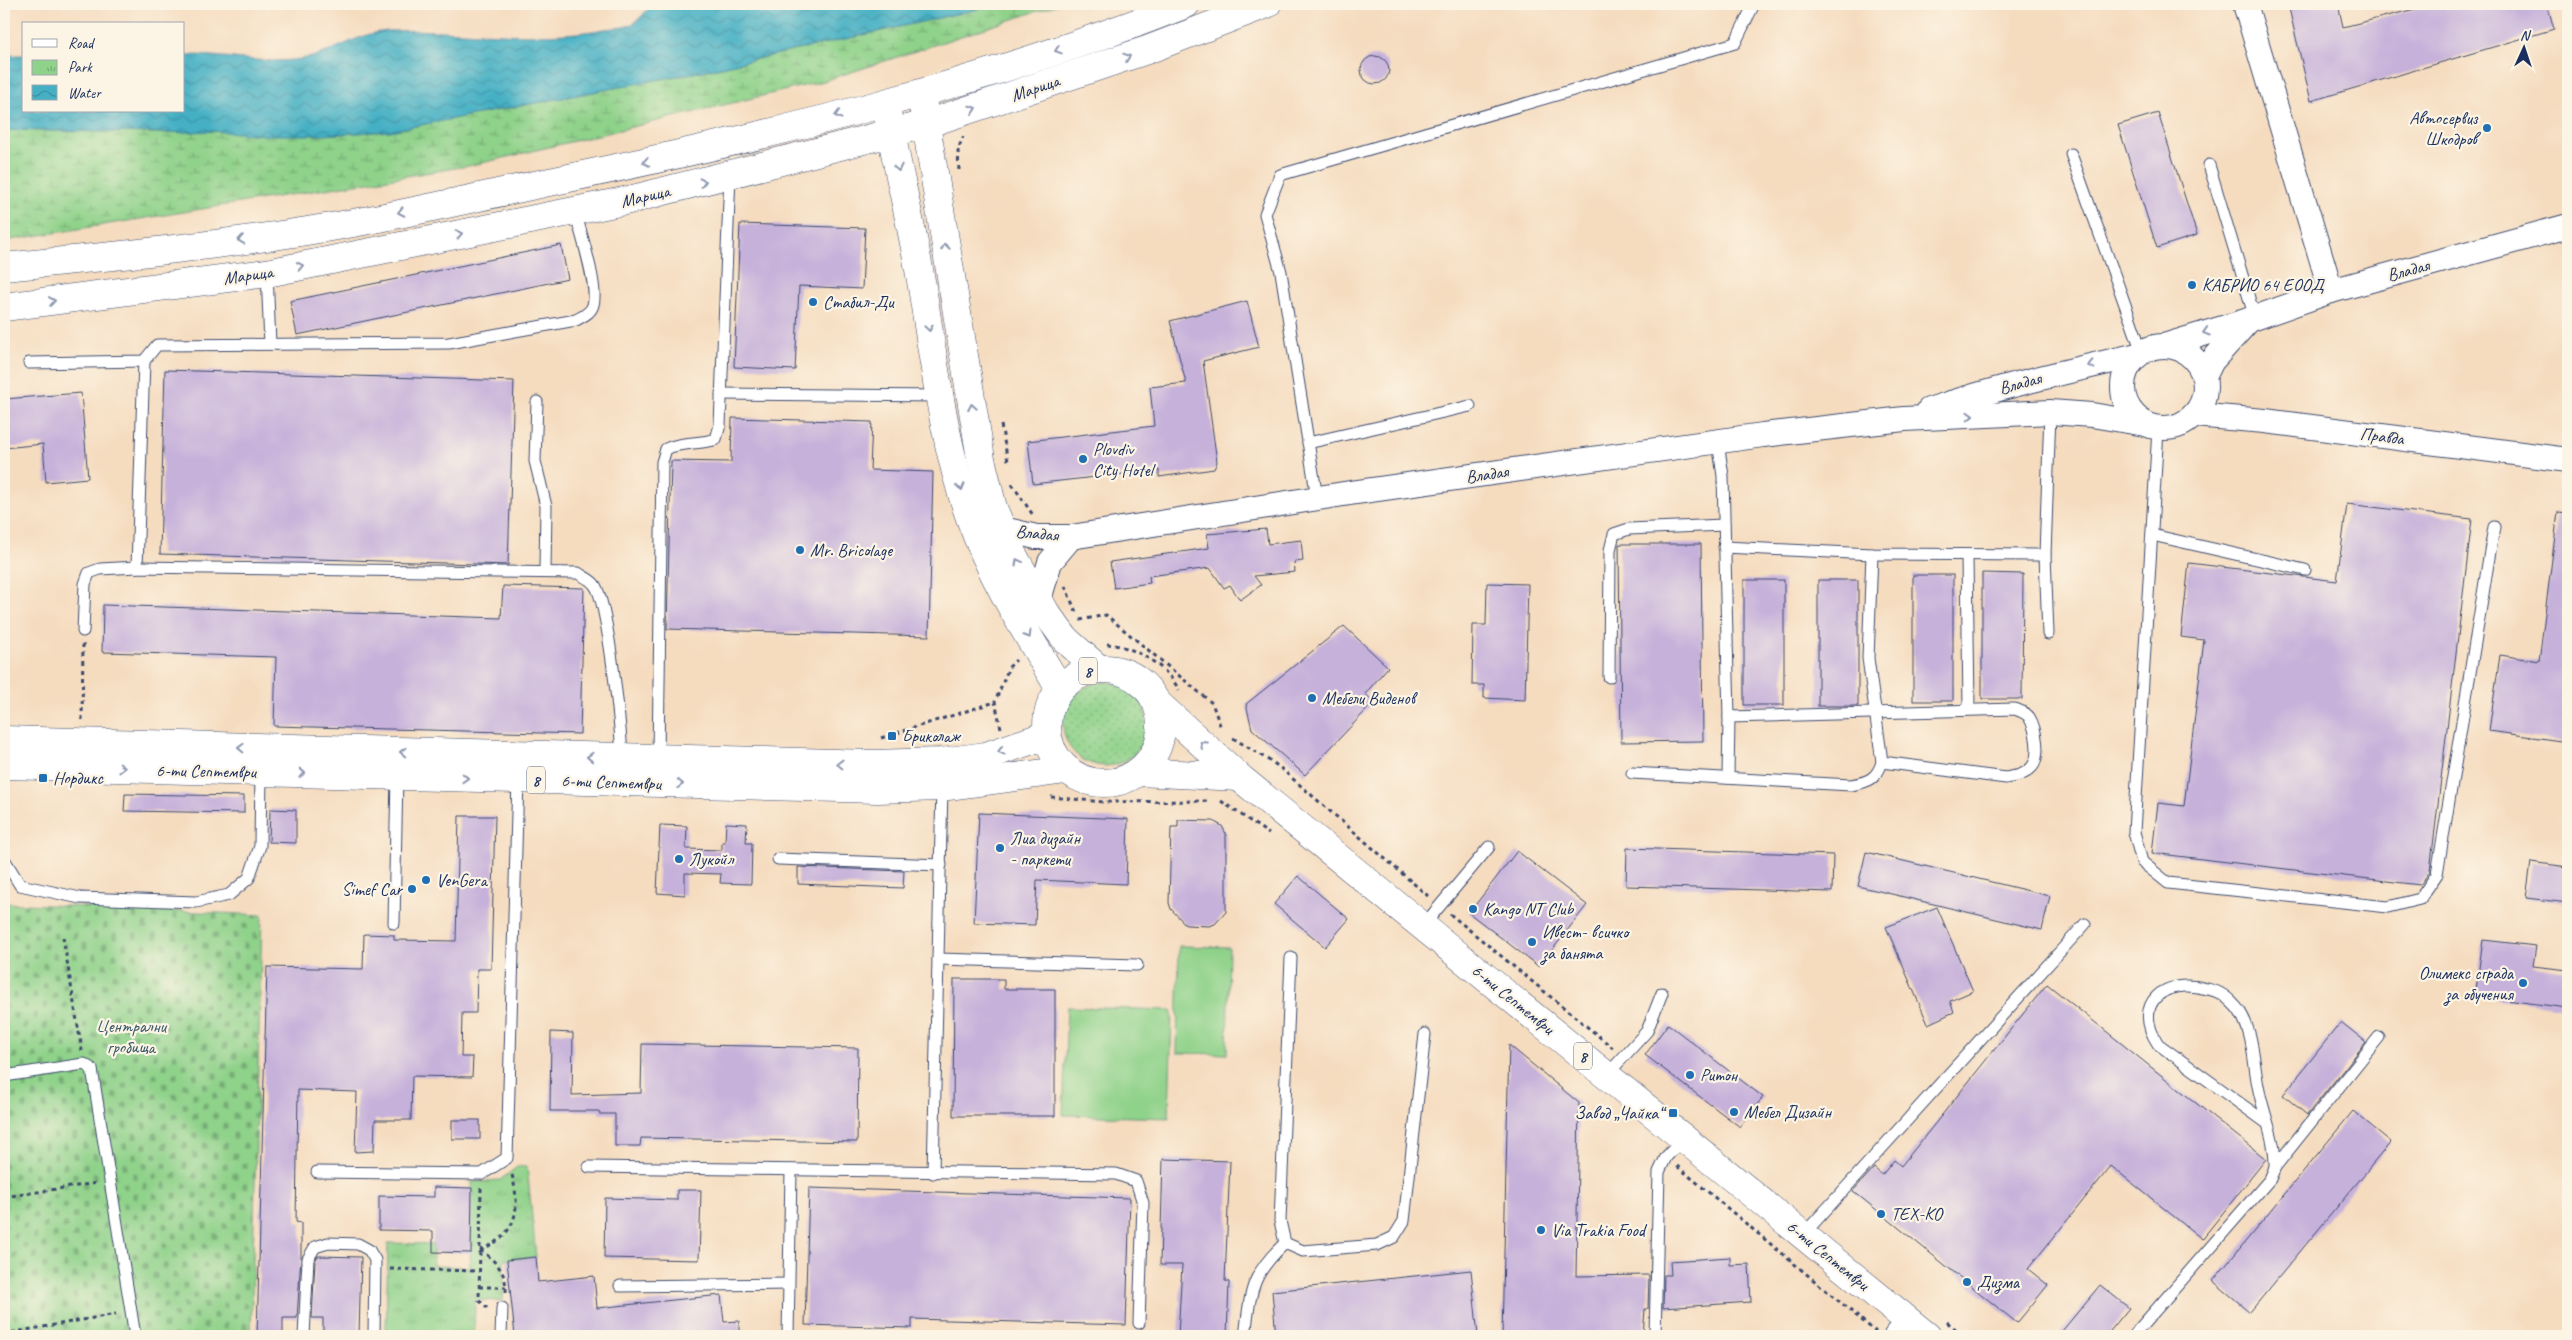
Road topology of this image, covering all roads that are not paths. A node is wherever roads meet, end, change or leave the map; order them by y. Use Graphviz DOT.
graph roads {
  1 [pos="1186,4"];
  2 [pos="1266,4"];
  3 [pos="1754,4"];
  4 [pos="2244,4"];
  5 [pos="920,95"];
  6 [pos="885,104"];
  7 [pos="926,124"];
  8 [pos="891,134"];
  9 [pos="2071,154"];
  10 [pos="2209,165"];
  11 [pos="730,175"];
  12 [pos="575,211"];
  13 [pos="2568,226"];
  14 [pos="4,267"];
  15 [pos="267,273"];
  16 [pos="2331,291"];
  17 [pos="4,307"];
  18 [pos="2252,319"];
  19 [pos="270,344"];
  20 [pos="2164,346"];
  21 [pos="2140,353"];
  22 [pos="144,361"];
  23 [pos="29,364"];
  24 [pos="2204,377"];
  25 [pos="721,394"];
  26 [pos="940,396"];
  27 [pos="536,402"];
  28 [pos="1470,406"];
  29 [pos="2050,412"];
  30 [pos="2194,415"];
  31 [pos="1904,419"];
  32 [pos="2151,426"];
  33 [pos="1718,442"];
  34 [pos="1308,443"];
  35 [pos="2568,460"];
  36 [pos="1317,498"];
  37 [pos="1724,525"];
  38 [pos="2494,527"];
  39 [pos="1002,529"];
  40 [pos="2152,535"];
  41 [pos="1071,537"];
  42 [pos="1724,547"];
  43 [pos="1872,554"];
  44 [pos="2045,555"];
  45 [pos="1967,556"];
  46 [pos="138,567"];
  47 [pos="2305,570"];
  48 [pos="545,571"];
  49 [pos="1039,600"];
  50 [pos="83,631"];
  51 [pos="2048,634"];
  52 [pos="1100,656"];
  53 [pos="1609,677"];
  54 [pos="1060,689"];
  55 [pos="1169,699"];
  56 [pos="1969,709"];
  57 [pos="1876,714"];
  58 [pos="1729,717"];
  59 [pos="4,729"];
  60 [pos="1047,736"];
  61 [pos="4,740"];
  62 [pos="38,742"];
  63 [pos="622,758"];
  64 [pos="658,760"];
  65 [pos="1882,762"];
  66 [pos="4,766"];
  67 [pos="1066,770"];
  68 [pos="261,772"];
  69 [pos="1138,772"];
  70 [pos="1632,773"];
  71 [pos="397,776"];
  72 [pos="1239,777"];
  73 [pos="1728,778"];
  74 [pos="518,780"];
  75 [pos="942,787"];
  76 [pos="1490,847"];
  77 [pos="4,859"];
  78 [pos="778,859"];
  79 [pos="941,864"];
  80 [pos="394,923"];
  81 [pos="2084,924"];
  82 [pos="1423,926"];
  83 [pos="1291,958"];
  84 [pos="938,960"];
  85 [pos="1137,965"];
  86 [pos="1662,993"];
  87 [pos="1425,1034"];
  88 [pos="2379,1037"];
  89 [pos="1616,1066"];
  90 [pos="4,1076"];
  91 [pos="2267,1123"];
  92 [pos="1675,1147"];
  93 [pos="588,1167"];
  94 [pos="2275,1168"];
  95 [pos="791,1170"];
  96 [pos="317,1172"];
  97 [pos="933,1173"];
  98 [pos="1803,1235"];
  99 [pos="1285,1243"];
  100 [pos="788,1284"];
  101 [pos="620,1286"];
  102 [pos="502,1308"];
  103 [pos="1139,1323"];
  104 [pos="1918,1328"];
  105 [pos="135,1336"];
  106 [pos="304,1336"];
  107 [pos="374,1336"];
  108 [pos="501,1336"];
  109 [pos="788,1336"];
  110 [pos="1245,1336"];
  111 [pos="1655,1336"];
  112 [pos="2133,1336"];
  1 -- 5 [label="street, Марица, one-way"];
  7 -- 2 [label="street, Марица, one-way"];
  3 -- 34 [label="lane"];
  4 -- 16 [label="street"];
  5 -- 6 [label="street, Марица"];
  5 -- 7 [label="street"];
  6 -- 8 [label="street"];
  6 -- 14 [label="street, Марица, one-way"];
  7 -- 8 [label="street, Марица"];
  39 -- 7 [label="street, one-way"];
  8 -- 11 [label="street, Марица"];
  8 -- 26 [label="street, one-way"];
  9 -- 21 [label="lane"];
  10 -- 18 [label="lane"];
  12 -- 11 [label="street, Марица, one-way"];
  11 -- 25 [label="lane"];
  15 -- 12 [label="street, Марица, one-way"];
  12 -- 19 [label="lane"];
  13 -- 16 [label="street, Владая"];
  17 -- 15 [label="street, Марица, one-way"];
  15 -- 19 [label="lane"];
  16 -- 18 [label="street, Владая"];
  18 -- 20 [label="street, Владая, one-way"];
  18 -- 24 [label="street, Владая"];
  19 -- 22 [label="lane"];
  20 -- 21 [label="street, Владая"];
  20 -- 24 [label="street"];
  21 -- 31 [label="street, Владая, one-way"];
  21 -- 32 [label="street"];
  22 -- 23 [label="lane"];
  22 -- 46 [label="lane"];
  24 -- 30 [label="street, Владая"];
  25 -- 26 [label="lane"];
  25 -- 64 [label="lane"];
  26 -- 54 [label="street, one-way"];
  27 -- 48 [label="lane"];
  28 -- 34 [label="lane"];
  31 -- 29 [label="street, Владая, one-way"];
  29 -- 32 [label="street, Владая"];
  29 -- 44 [label="lane"];
  30 -- 32 [label="street, Владая"];
  30 -- 35 [label="street, Правда"];
  31 -- 33 [label="street, Владая"];
  32 -- 40 [label="lane"];
  33 -- 36 [label="street, Владая"];
  33 -- 37 [label="lane"];
  34 -- 36 [label="lane"];
  36 -- 41 [label="street, Владая"];
  37 -- 42 [label="lane"];
  37 -- 53 [label="lane"];
  38 -- 40 [label="lane"];
  39 -- 41 [label="street, Владая"];
  49 -- 39 [label="street, one-way"];
  40 -- 47 [label="lane"];
  41 -- 49 [label="street, Владая"];
  42 -- 43 [label="lane"];
  42 -- 58 [label="lane"];
  43 -- 45 [label="lane"];
  43 -- 57 [label="lane"];
  44 -- 45 [label="lane"];
  44 -- 51 [label="lane"];
  45 -- 56 [label="lane"];
  46 -- 48 [label="lane"];
  46 -- 50 [label="lane"];
  48 -- 63 [label="lane"];
  49 -- 52 [label="street"];
  52 -- 54 [label="street, 8"];
  52 -- 55 [label="street, 8"];
  54 -- 60 [label="street, 8"];
  55 -- 69 [label="street, 8"];
  72 -- 55 [label="street, 6-ти Септември / 8, one-way"];
  56 -- 57 [label="lane"];
  56 -- 65 [label="lane"];
  57 -- 58 [label="lane"];
  57 -- 65 [label="lane"];
  58 -- 73 [label="lane"];
  59 -- 62 [label="street, 8"];
  60 -- 64 [label="street, 6-ти Септември / 8, one-way"];
  60 -- 67 [label="street, 8"];
  61 -- 62 [label="street, 6-ти Септември / 8"];
  63 -- 62 [label="street, 6-ти Септември / 8, one-way"];
  63 -- 64 [label="street, 6-ти Септември / 8"];
  65 -- 73 [label="lane"];
  66 -- 68 [label="street, 6-ти Септември / 8, one-way"];
  67 -- 69 [label="street, 8"];
  67 -- 75 [label="street, 6-ти Септември / 8"];
  68 -- 71 [label="street, 6-ти Септември / 8, one-way"];
  68 -- 77 [label="lane"];
  69 -- 72 [label="street, 8"];
  70 -- 73 [label="lane"];
  71 -- 74 [label="street, 6-ти Септември / 8, one-way"];
  71 -- 80 [label="lane"];
  72 -- 82 [label="street, 6-ти Септември / 8"];
  74 -- 75 [label="street, 6-ти Септември / 8, one-way"];
  74 -- 96 [label="lane"];
  75 -- 79 [label="lane"];
  76 -- 82 [label="lane"];
  78 -- 79 [label="lane"];
  79 -- 84 [label="lane"];
  81 -- 98 [label="lane"];
  82 -- 89 [label="street, 6-ти Септември / 8"];
  83 -- 99 [label="lane"];
  84 -- 85 [label="lane"];
  84 -- 97 [label="lane"];
  86 -- 89 [label="lane"];
  87 -- 99 [label="lane"];
  88 -- 94 [label="lane"];
  89 -- 92 [label="street, 6-ти Септември / 8"];
  90 -- 105 [label="lane"];
  91 -- 91 [label="lane"];
  91 -- 94 [label="lane"];
  92 -- 98 [label="street, 6-ти Септември / 8"];
  92 -- 111 [label="lane"];
  93 -- 95 [label="lane"];
  94 -- 112 [label="lane"];
  95 -- 97 [label="lane"];
  95 -- 100 [label="lane"];
  97 -- 103 [label="lane"];
  98 -- 104 [label="street, 6-ти Септември / 8"];
  99 -- 110 [label="lane"];
  100 -- 101 [label="lane"];
  100 -- 109 [label="lane"];
  102 -- 108 [label="lane"];
  106 -- 107 [label="lane"];
}
